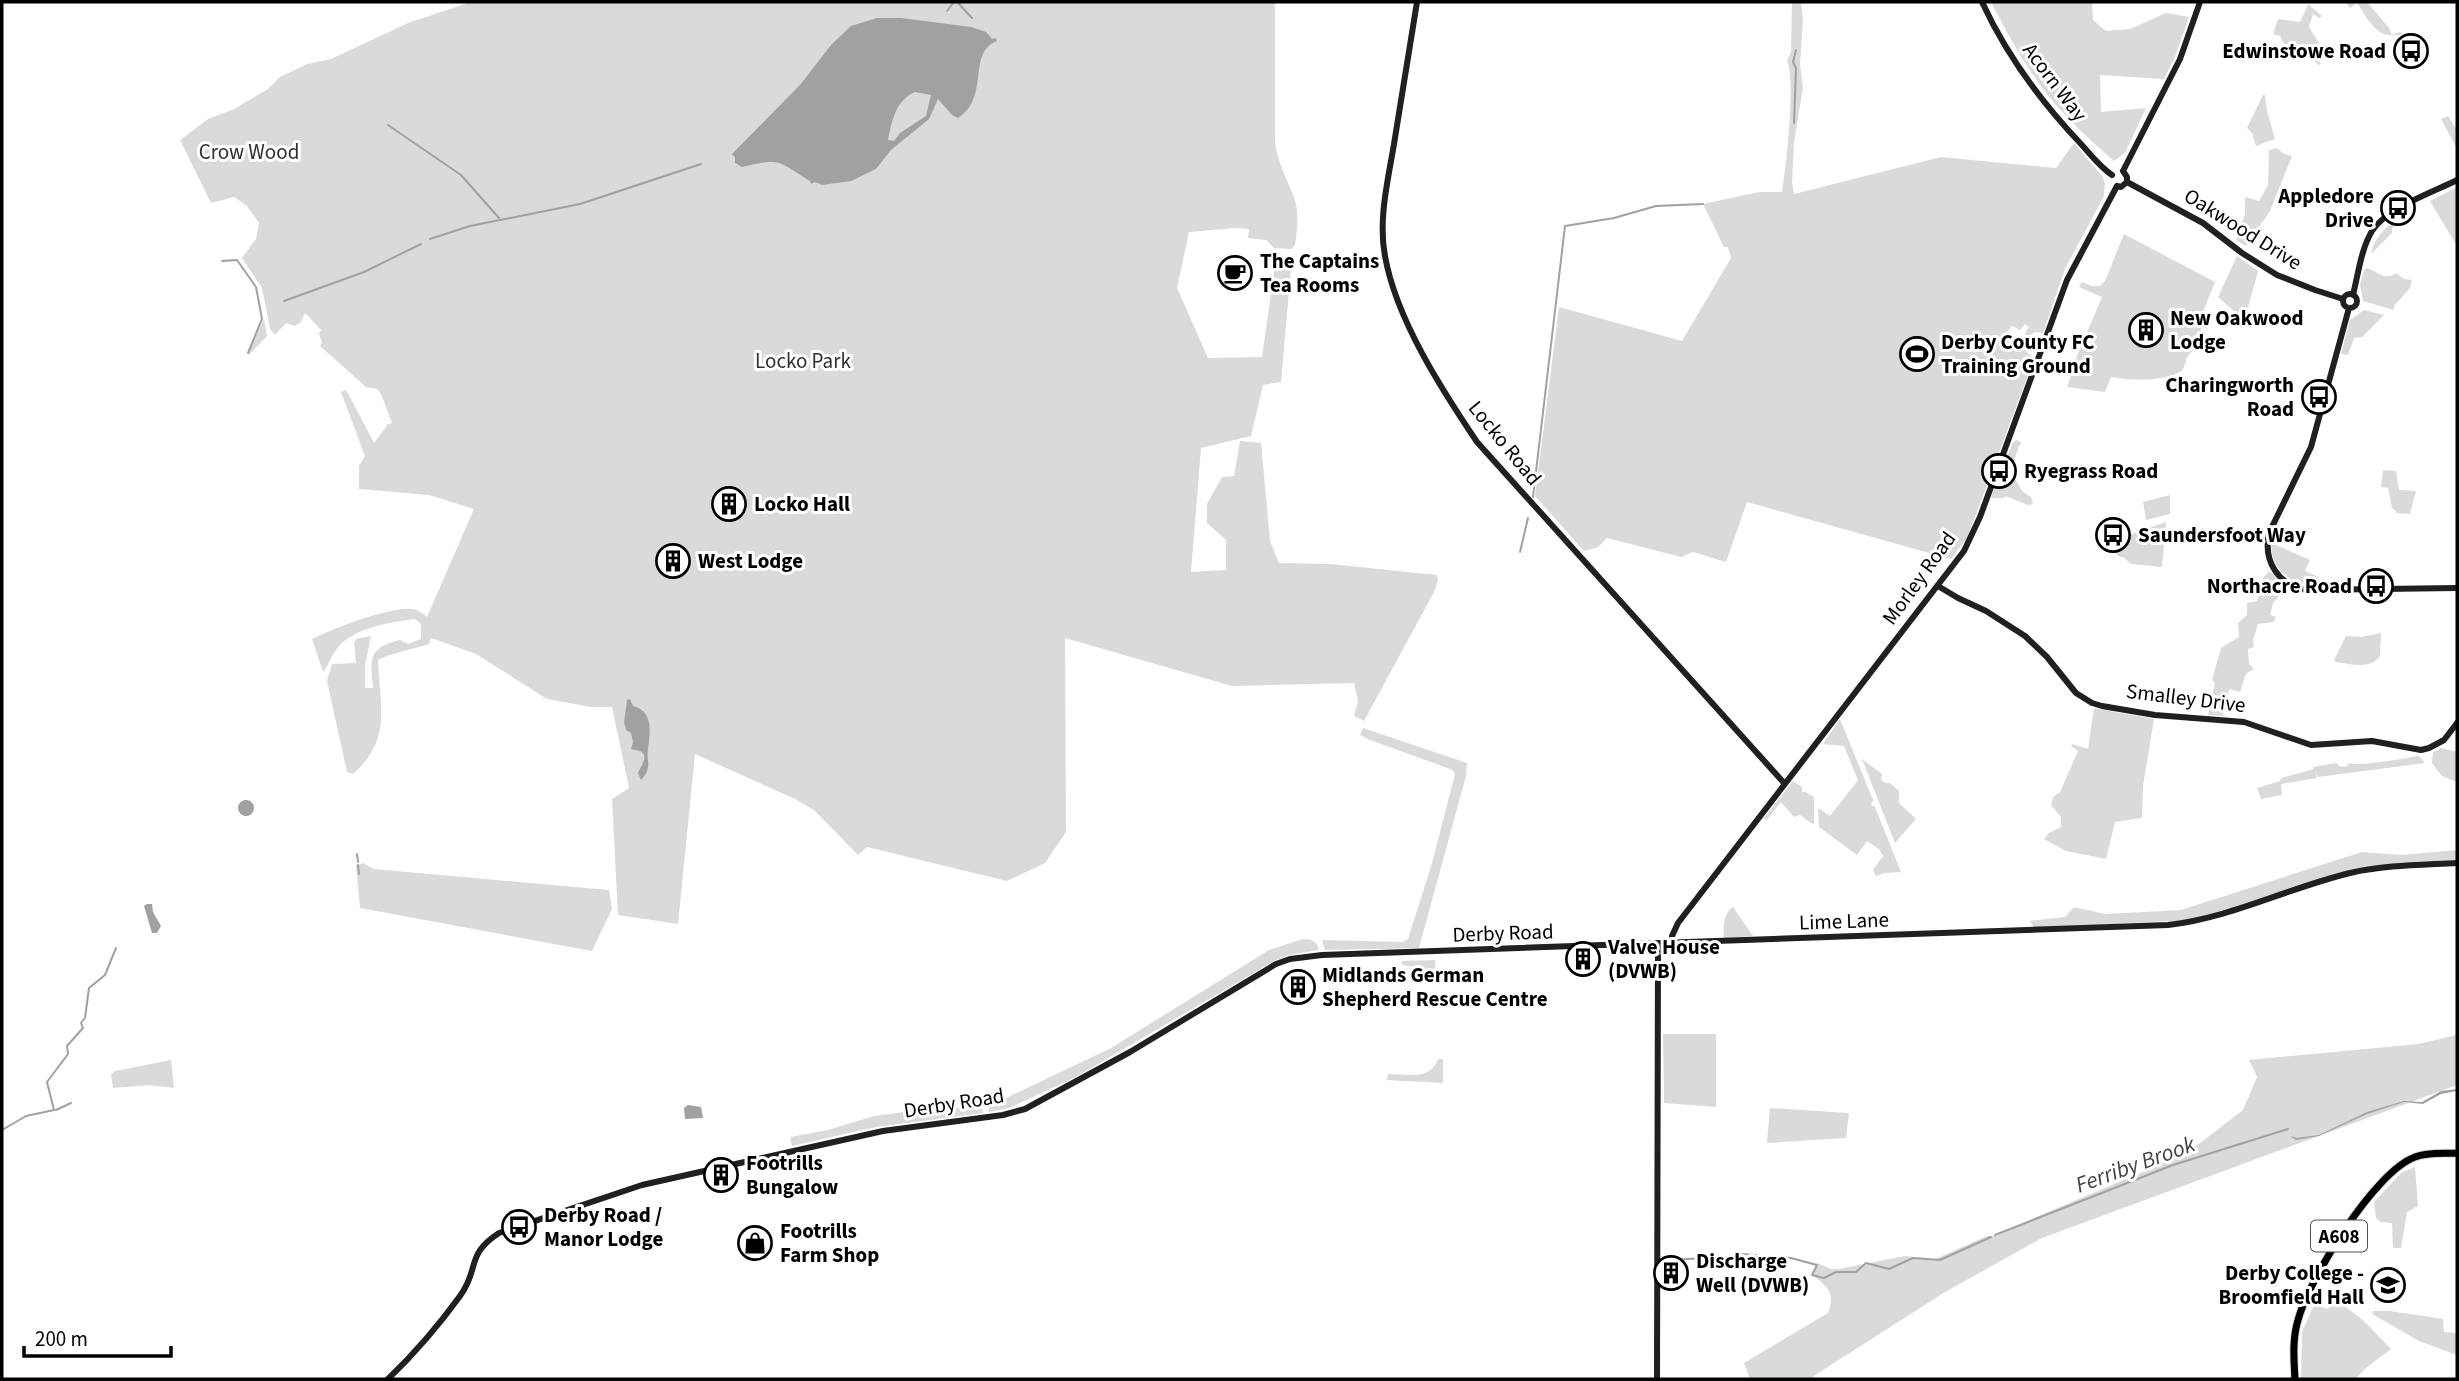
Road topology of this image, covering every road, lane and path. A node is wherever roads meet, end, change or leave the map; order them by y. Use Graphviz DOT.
graph roads {
  1 [pos="1417,2"];
  2 [pos="1982,2"];
  3 [pos="2200,2"];
  4 [pos="2123,171"];
  5 [pos="2112,175"];
  6 [pos="2457,180"];
  7 [pos="2127,182"];
  8 [pos="2117,187"];
  9 [pos="2353,295"];
  10 [pos="2343,299"];
  11 [pos="2348,308"];
  12 [pos="1938,586"];
  13 [pos="2457,588"];
  14 [pos="2457,723"];
  15 [pos="1785,784"];
  16 [pos="2457,863"];
  17 [pos="1658,944"];
  18 [pos="1673,944"];
  19 [pos="2457,1153"];
  20 [pos="388,1379"];
  21 [pos="1657,1379"];
  22 [pos="2295,1379"];
  1 -- 15 [label="street, Locko Road"];
  2 -- 5 [label="street, Acorn Way"];
  3 -- 4 [label="street"];
  4 -- 5 [label="street"];
  4 -- 7 [label="street"];
  5 -- 8 [label="street"];
  6 -- 9 [label="street"];
  7 -- 8 [label="street"];
  7 -- 10 [label="street, Oakwood Drive"];
  8 -- 12 [label="street, Morley Road"];
  9 -- 10 [label="street"];
  9 -- 11 [label="street"];
  10 -- 11 [label="street"];
  11 -- 13 [label="street"];
  12 -- 14 [label="street, Smalley Drive"];
  12 -- 15 [label="street, Morley Road"];
  15 -- 18 [label="street, Morley Road"];
  16 -- 18 [label="street, Lime Lane"];
  17 -- 18 [label="street, Lime Lane"];
  17 -- 20 [label="street, Derby Road"];
  17 -- 21 [label="street"];
  19 -- 22 [label="main road, A608"];
}
